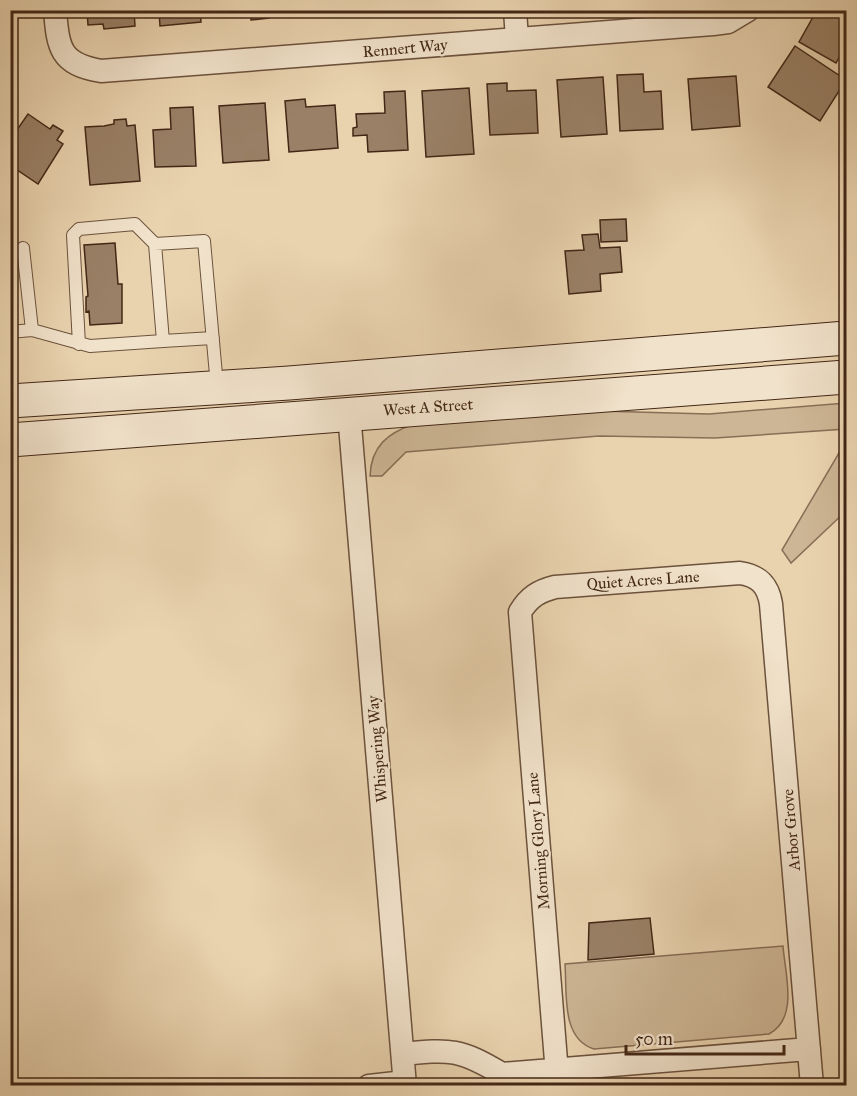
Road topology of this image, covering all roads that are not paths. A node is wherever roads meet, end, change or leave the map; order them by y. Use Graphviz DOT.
graph roads {
  1 [pos="55,10"];
  2 [pos="515,10"];
  3 [pos="748,10"];
  4 [pos="518,39"];
  5 [pos="155,244"];
  6 [pos="23,248"];
  7 [pos="32,330"];
  8 [pos="10,332"];
  9 [pos="213,338"];
  10 [pos="846,338"];
  11 [pos="163,341"];
  12 [pos="79,344"];
  13 [pos="846,376"];
  14 [pos="217,387"];
  15 [pos="10,401"];
  16 [pos="349,414"];
  17 [pos="10,440"];
  18 [pos="759,579"];
  19 [pos="529,599"];
  20 [pos="809,1049"];
  21 [pos="403,1054"];
  22 [pos="558,1077"];
  23 [pos="496,1080"];
  24 [pos="405,1084"];
  25 [pos="369,1086"];
  26 [pos="812,1086"];
  1 -- 4 [label="street, Rennert Way"];
  2 -- 4 [label="street"];
  3 -- 4 [label="street, Rennert Way"];
  5 -- 9 [label="lane"];
  5 -- 11 [label="lane"];
  5 -- 12 [label="lane"];
  6 -- 7 [label="lane"];
  7 -- 8 [label="lane"];
  7 -- 12 [label="lane"];
  9 -- 11 [label="lane"];
  9 -- 14 [label="lane"];
  10 -- 14 [label="main road"];
  11 -- 12 [label="lane"];
  13 -- 16 [label="main road, West A Street"];
  14 -- 15 [label="main road"];
  16 -- 17 [label="main road, West A Street"];
  16 -- 21 [label="street, Whispering Way"];
  18 -- 19 [label="street, Quiet Acres Lane"];
  18 -- 20 [label="street, Arbor Grove"];
  19 -- 22 [label="street, Morning Glory Lane"];
  20 -- 22 [label="street"];
  20 -- 26 [label="street, Arbor Grove"];
  21 -- 23 [label="street"];
  21 -- 24 [label="street, Whispering Way"];
  22 -- 23 [label="street"];
  24 -- 25 [label="street"];
}
